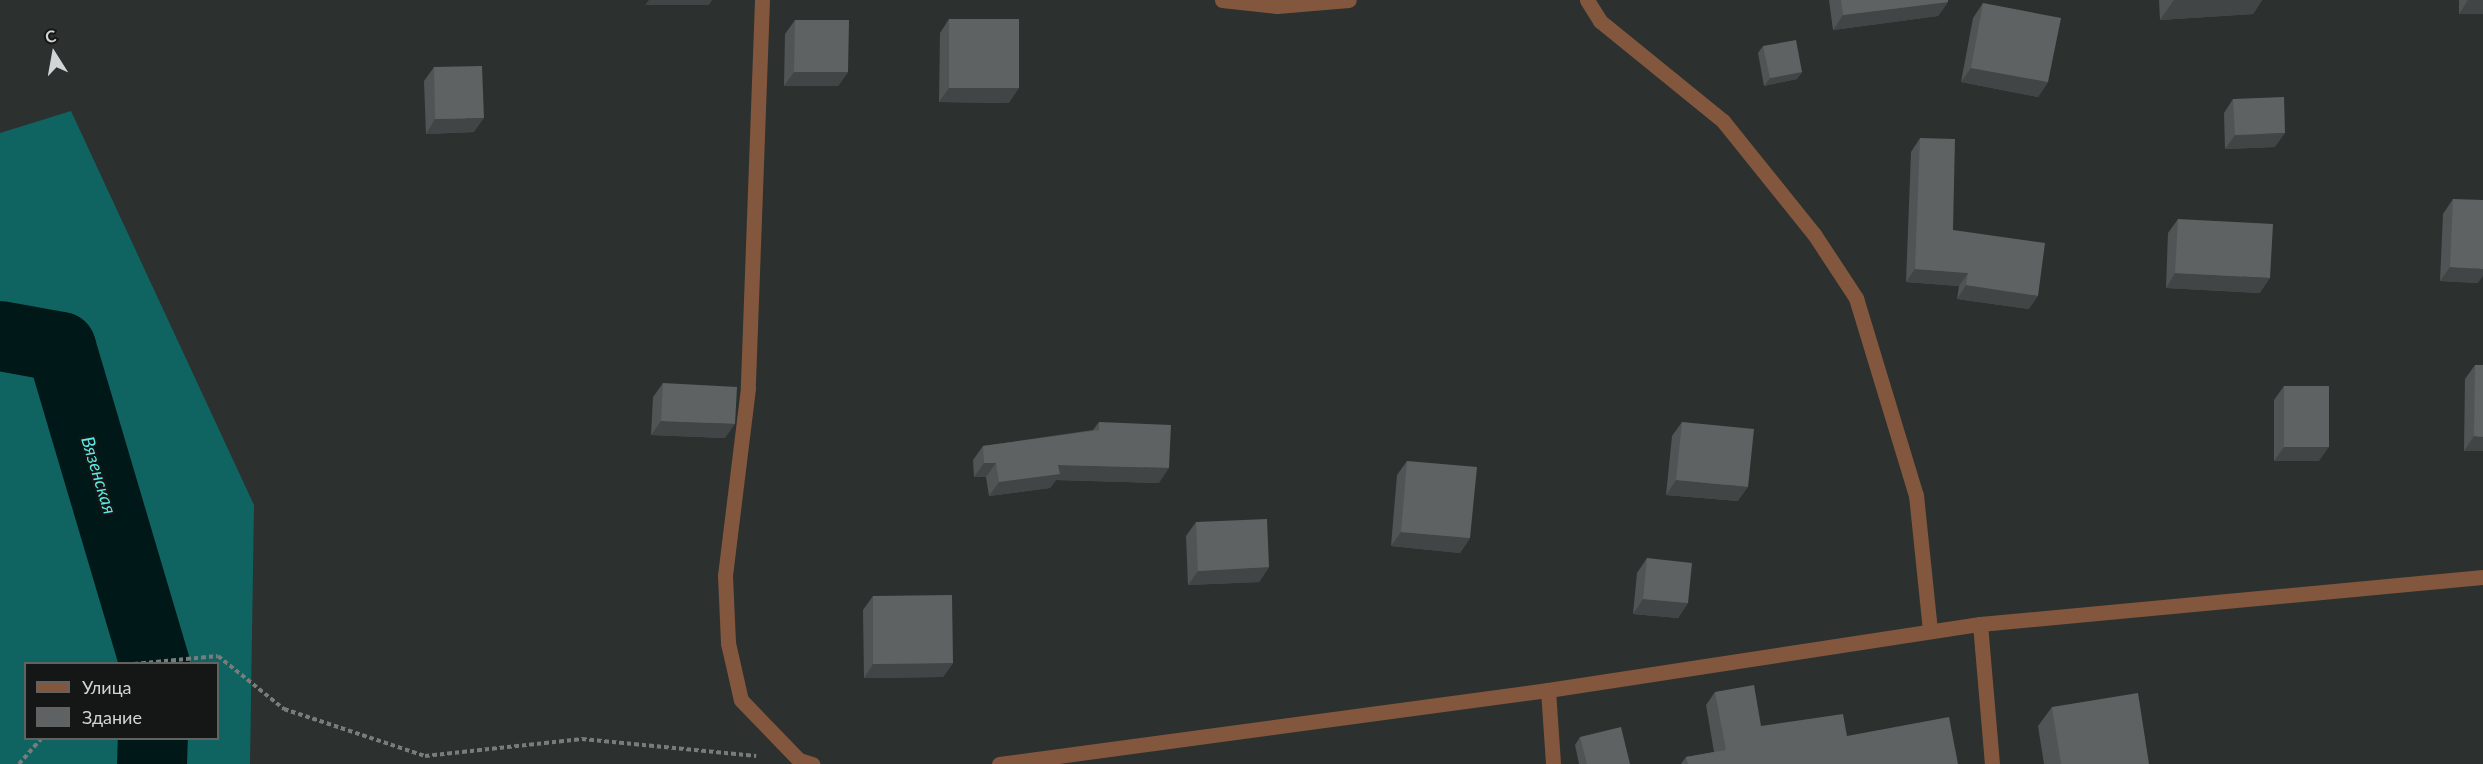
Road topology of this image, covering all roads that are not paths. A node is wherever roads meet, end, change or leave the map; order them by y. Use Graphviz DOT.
graph roads {
  1 [pos="762,0"];
  2 [pos="1222,0"];
  3 [pos="1348,0"];
  4 [pos="1587,0"];
  5 [pos="2483,577"];
  6 [pos="1980,624"];
  7 [pos="1930,630"];
  8 [pos="1548,690"];
  9 [pos="806,762"];
  10 [pos="999,764"];
  11 [pos="1553,764"];
  12 [pos="1992,764"];
  1 -- 9 [label="street"];
  2 -- 3 [label="street"];
  4 -- 7 [label="street"];
  5 -- 6 [label="street"];
  6 -- 7 [label="street"];
  6 -- 12 [label="street"];
  7 -- 8 [label="street"];
  8 -- 10 [label="street"];
  8 -- 11 [label="street"];
}
